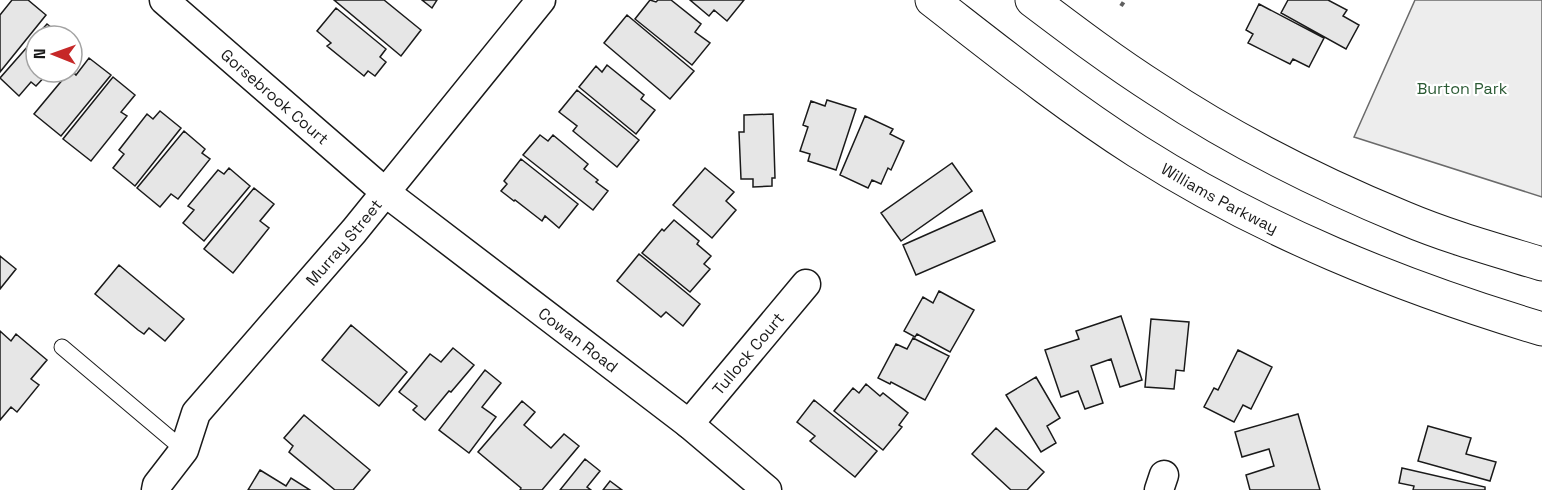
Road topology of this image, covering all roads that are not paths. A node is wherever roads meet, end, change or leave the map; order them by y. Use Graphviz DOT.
graph roads {
  1 [pos="164,0"];
  2 [pos="541,0"];
  3 [pos="932,0"];
  4 [pos="1032,0"];
  5 [pos="385,192"];
  6 [pos="1542,264"];
  7 [pos="806,284"];
  8 [pos="1542,329"];
  9 [pos="62,347"];
  10 [pos="688,424"];
  11 [pos="184,450"];
  12 [pos="156,490"];
  13 [pos="767,490"];
  1 -- 5 [label="street, Gorsebrook Court"];
  2 -- 5 [label="street, Murray Street"];
  3 -- 8 [label="main road, Williams Parkway"];
  4 -- 6 [label="main road"];
  5 -- 10 [label="street, Cowan Road"];
  5 -- 11 [label="street, Murray Street"];
  7 -- 10 [label="street, Tullock Court"];
  9 -- 11 [label="lane"];
  10 -- 13 [label="street, Cowan Road"];
  11 -- 12 [label="street, Murray Street"];
}
